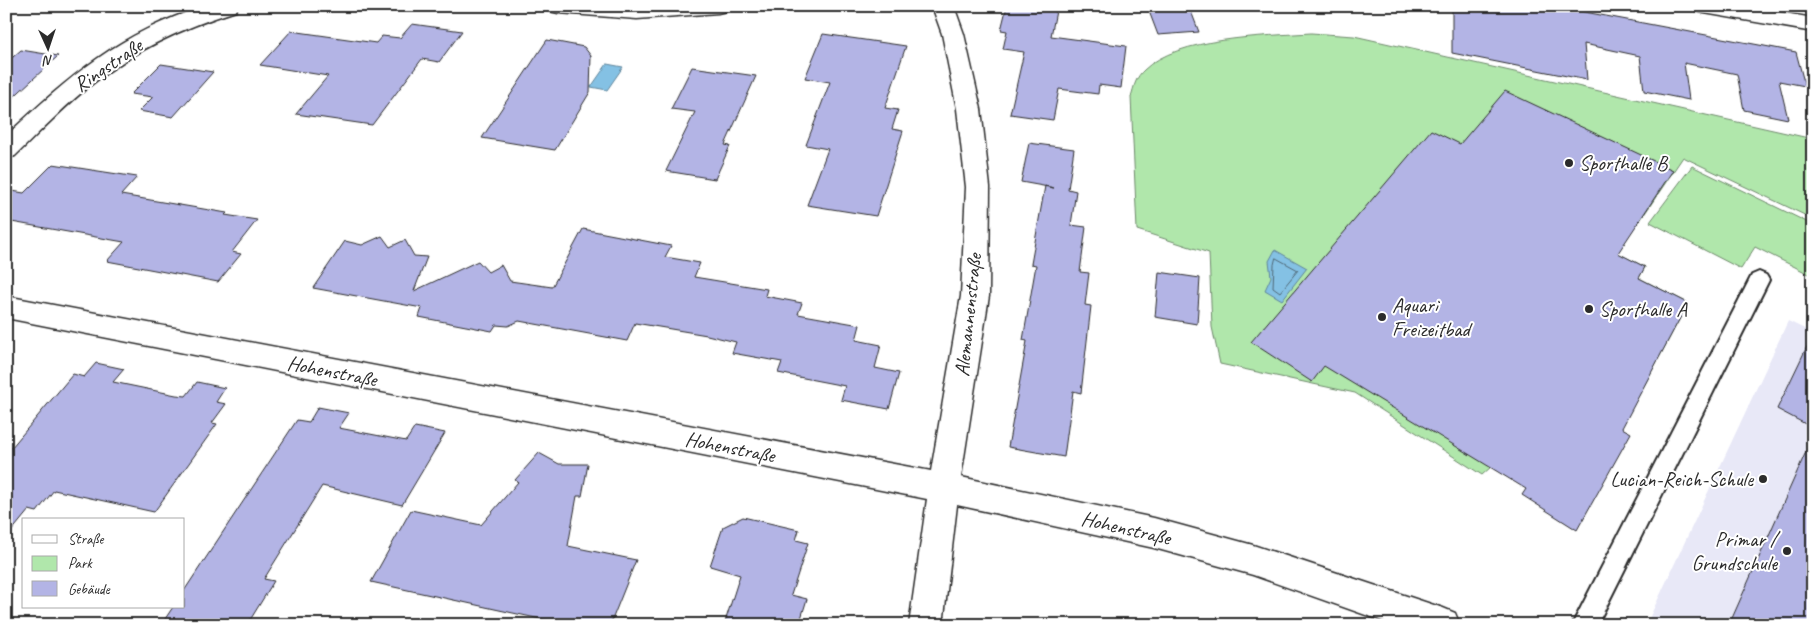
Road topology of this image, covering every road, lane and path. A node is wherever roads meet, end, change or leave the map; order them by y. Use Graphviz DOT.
graph roads {
  1 [pos="228,6"];
  2 [pos="558,6"];
  3 [pos="718,6"];
  4 [pos="943,6"];
  5 [pos="1704,6"];
  6 [pos="1760,12"];
  7 [pos="1813,25"];
  8 [pos="6,150"];
  9 [pos="1759,280"];
  10 [pos="6,307"];
  11 [pos="944,488"];
  12 [pos="926,625"];
  13 [pos="1443,625"];
  14 [pos="1584,625"];
  1 -- 8 [label="street, Ringstraße"];
  2 -- 3 [label="street"];
  4 -- 11 [label="street, Alemannenstraße"];
  5 -- 6 [label="street"];
  6 -- 7 [label="street"];
  9 -- 14 [label="lane"];
  10 -- 11 [label="street, Hohenstraße"];
  11 -- 12 [label="street, Alemannenstraße"];
  11 -- 13 [label="street, Hohenstraße"];
}
